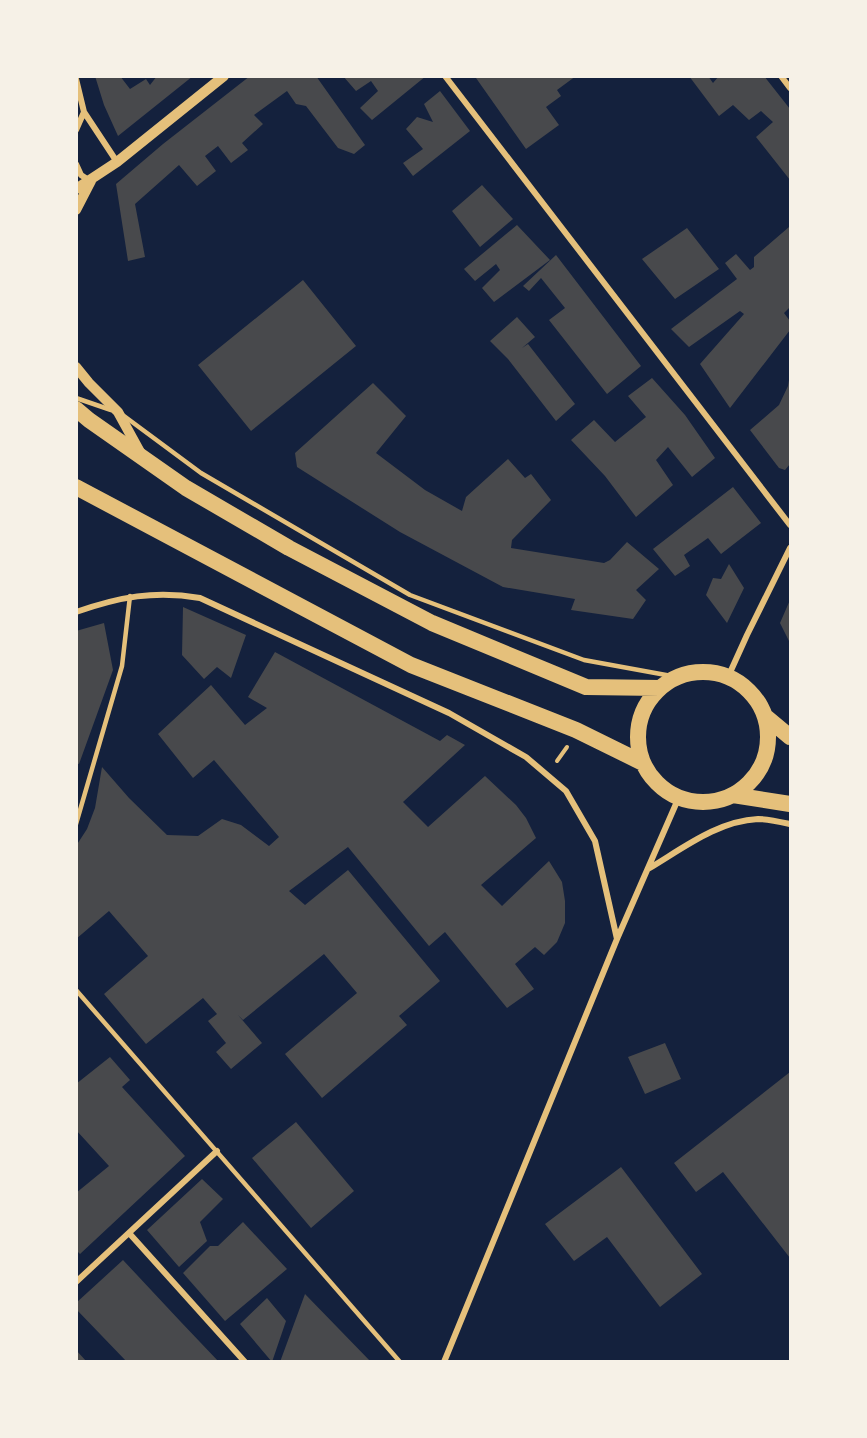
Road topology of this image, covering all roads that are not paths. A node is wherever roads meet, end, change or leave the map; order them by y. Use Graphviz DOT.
graph roads {
  1 [pos="224,76"];
  2 [pos="445,76"];
  3 [pos="781,76"];
  4 [pos="76,79"];
  5 [pos="790,88"];
  6 [pos="84,112"];
  7 [pos="76,130"];
  8 [pos="117,162"];
  9 [pos="76,164"];
  10 [pos="91,181"];
  11 [pos="76,189"];
  12 [pos="76,210"];
  13 [pos="76,367"];
  14 [pos="76,398"];
  15 [pos="76,409"];
  16 [pos="118,412"];
  17 [pos="142,457"];
  18 [pos="76,487"];
  19 [pos="790,525"];
  20 [pos="790,548"];
  21 [pos="130,596"];
  22 [pos="76,612"];
  23 [pos="677,677"];
  24 [pos="728,677"];
  25 [pos="660,688"];
  26 [pos="766,717"];
  27 [pos="790,736"];
  28 [pos="643,763"];
  29 [pos="733,795"];
  30 [pos="679,797"];
  31 [pos="790,804"];
  32 [pos="76,824"];
  33 [pos="790,824"];
  34 [pos="648,869"];
  35 [pos="617,939"];
  36 [pos="76,990"];
  37 [pos="217,1151"];
  38 [pos="129,1233"];
  39 [pos="76,1282"];
  40 [pos="245,1362"];
  41 [pos="400,1362"];
  42 [pos="444,1362"];
  1 -- 8 [label="street"];
  2 -- 19 [label="street"];
  3 -- 5 [label="street"];
  4 -- 6 [label="street"];
  6 -- 7 [label="street"];
  6 -- 8 [label="street"];
  8 -- 10 [label="street"];
  9 -- 10 [label="street"];
  10 -- 11 [label="street"];
  10 -- 12 [label="street"];
  13 -- 16 [label="street"];
  14 -- 16 [label="lane"];
  15 -- 17 [label="highway"];
  16 -- 17 [label="street"];
  16 -- 23 [label="lane"];
  17 -- 25 [label="highway"];
  18 -- 28 [label="highway"];
  20 -- 24 [label="street"];
  21 -- 22 [label="street"];
  21 -- 32 [label="lane"];
  21 -- 35 [label="street"];
  23 -- 24 [label="highway"];
  23 -- 25 [label="highway"];
  24 -- 26 [label="highway"];
  25 -- 28 [label="highway"];
  26 -- 27 [label="highway"];
  26 -- 29 [label="highway"];
  28 -- 30 [label="highway"];
  29 -- 30 [label="highway"];
  29 -- 31 [label="highway"];
  30 -- 34 [label="street"];
  33 -- 34 [label="street"];
  34 -- 35 [label="street"];
  35 -- 42 [label="street"];
  36 -- 37 [label="lane"];
  37 -- 38 [label="street"];
  37 -- 41 [label="lane"];
  38 -- 39 [label="street"];
  38 -- 40 [label="street"];
}
